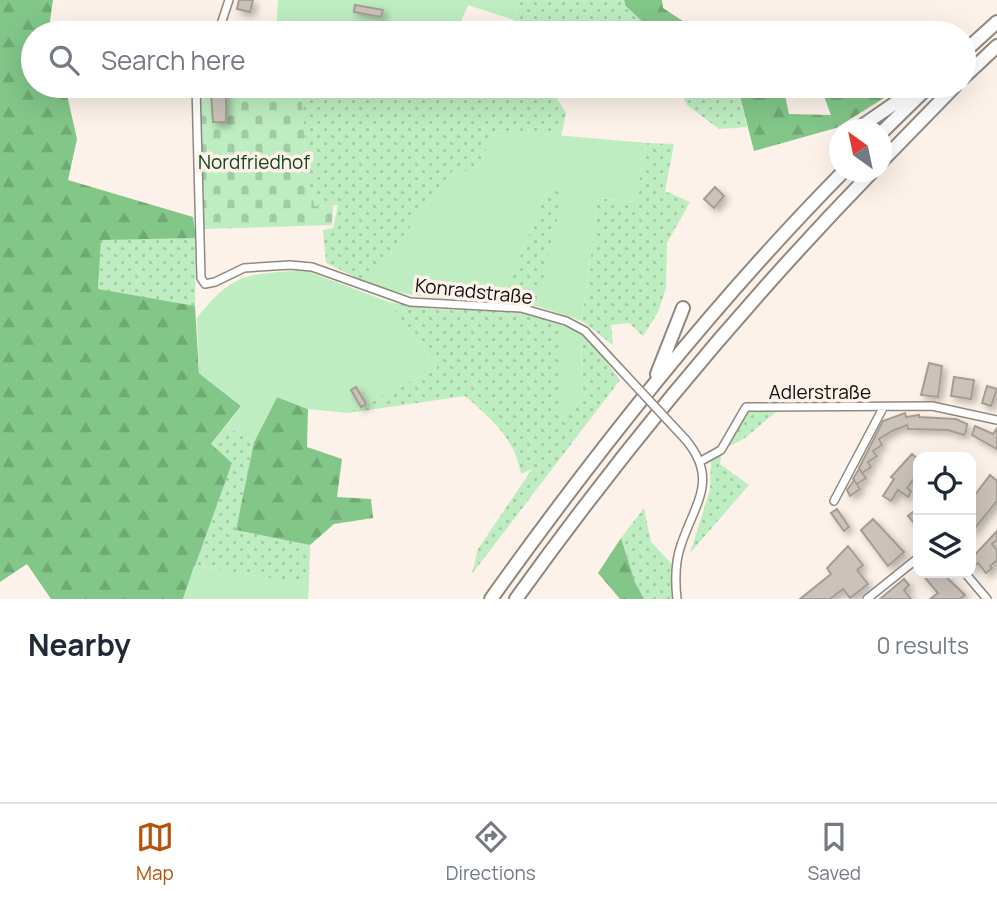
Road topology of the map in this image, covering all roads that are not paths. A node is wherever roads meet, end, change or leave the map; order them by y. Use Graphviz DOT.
graph roads {
  1 [pos="229,0"];
  2 [pos="222,21"];
  3 [pos="997,22"];
  4 [pos="976,41"];
  5 [pos="997,47"];
  6 [pos="976,66"];
  7 [pos="196,98"];
  8 [pos="903,98"];
  9 [pos="917,98"];
  10 [pos="943,98"];
  11 [pos="872,119"];
  12 [pos="892,122"];
  13 [pos="892,151"];
  14 [pos="834,182"];
  15 [pos="862,182"];
  16 [pos="683,308"];
  17 [pos="650,391"];
  18 [pos="883,408"];
  19 [pos="997,419"];
  20 [pos="701,461"];
  21 [pos="834,501"];
  22 [pos="913,562"];
  23 [pos="969,578"];
  24 [pos="491,599"];
  25 [pos="516,599"];
  26 [pos="677,599"];
  27 [pos="867,599"];
  28 [pos="987,599"];
  1 -- 2 [label="street"];
  3 -- 4 [label="highway"];
  5 -- 6 [label="highway"];
  7 -- 20 [label="street, Konradstraße, bridge"];
  8 -- 11 [label="highway"];
  9 -- 12 [label="highway"];
  10 -- 13 [label="highway"];
  14 -- 17 [label="highway"];
  15 -- 25 [label="highway"];
  16 -- 17 [label="highway"];
  17 -- 24 [label="highway"];
  18 -- 19 [label="street, Adlerstraße"];
  18 -- 20 [label="street, Adlerstraße"];
  18 -- 21 [label="street, Adlerstraße"];
  20 -- 26 [label="street"];
  22 -- 27 [label="street"];
  23 -- 28 [label="street"];
}
